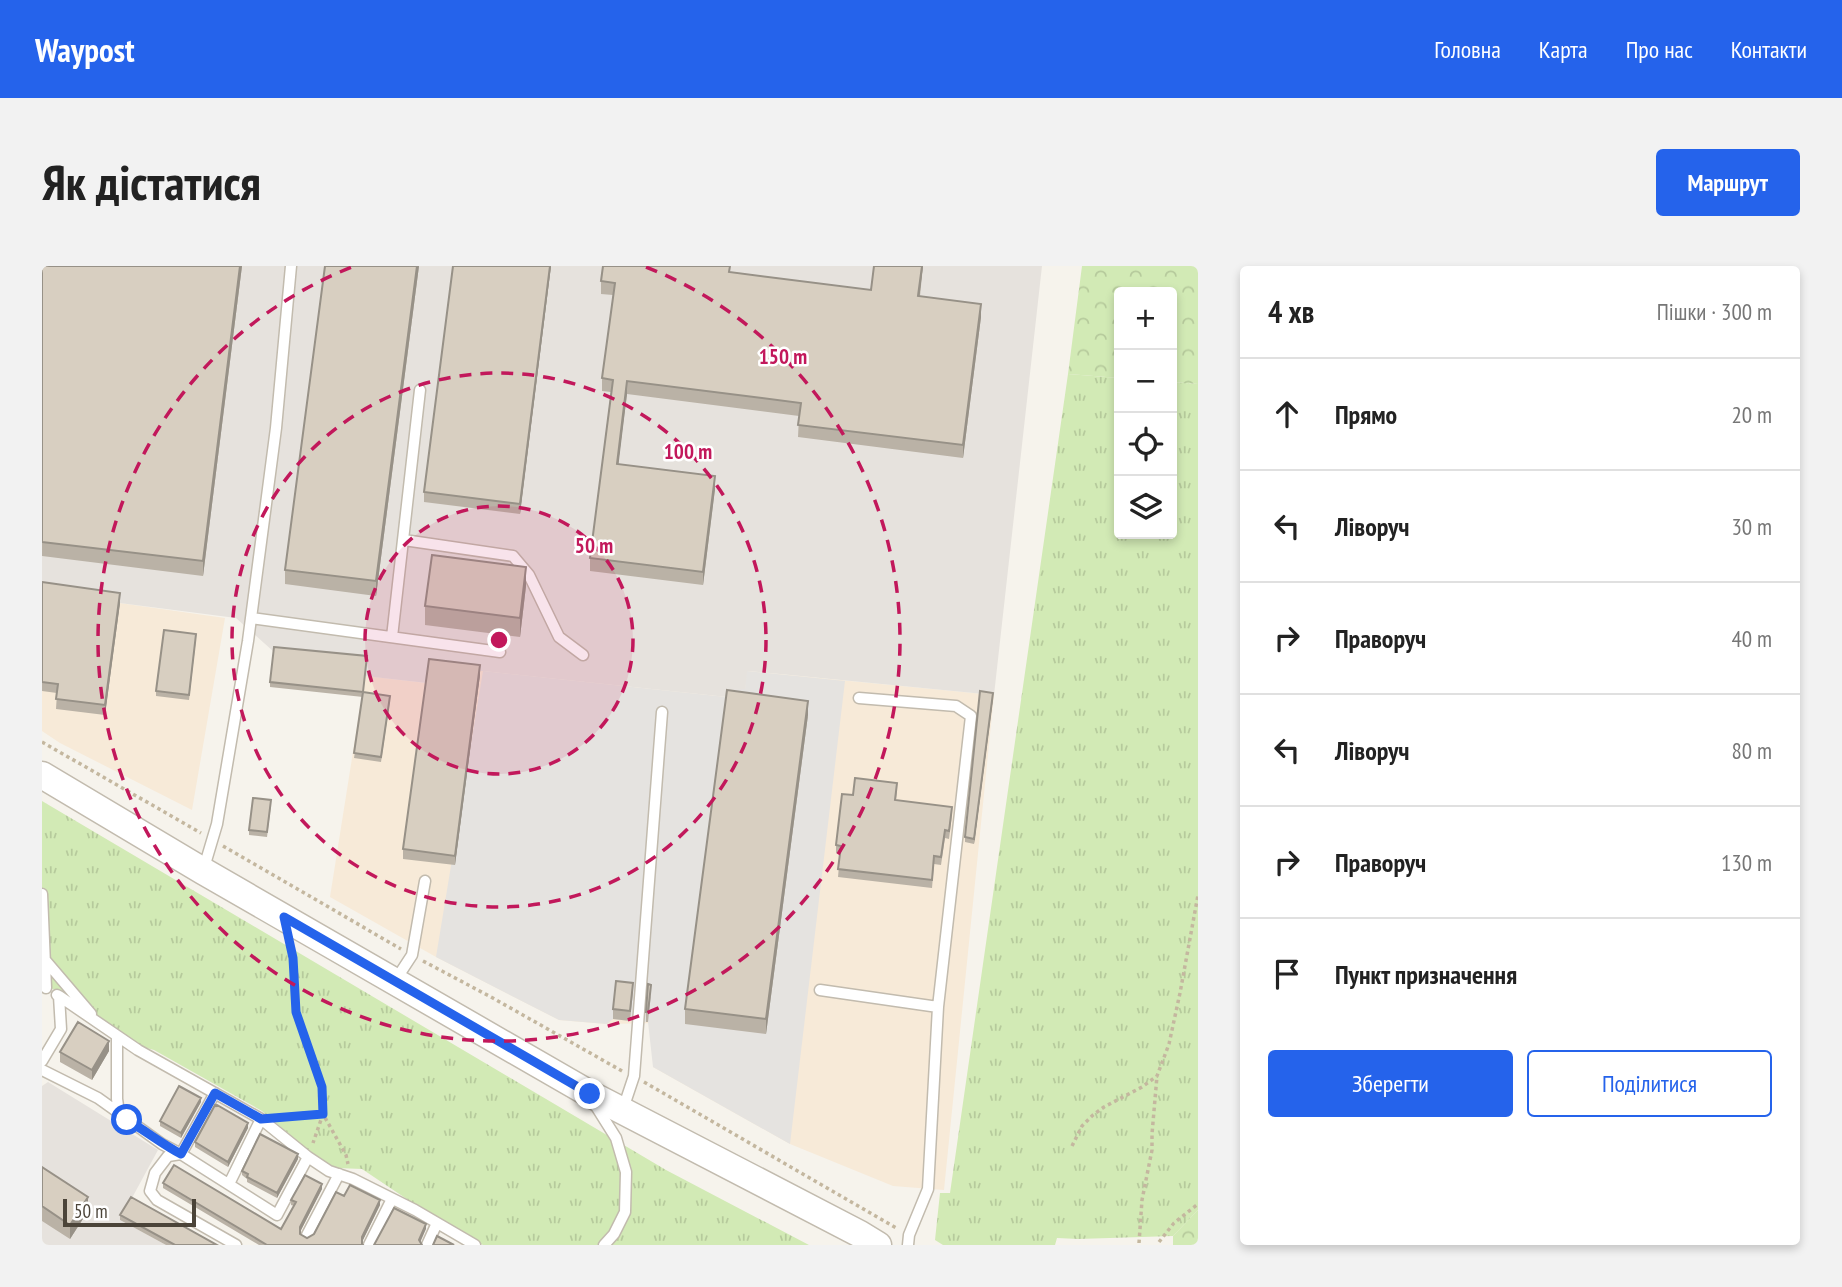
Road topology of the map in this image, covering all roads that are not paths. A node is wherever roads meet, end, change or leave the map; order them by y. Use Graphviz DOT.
graph roads {
  1 [pos="291,266"];
  2 [pos="421,390"];
  3 [pos="404,540"];
  4 [pos="251,618"];
  5 [pos="392,637"];
  6 [pos="500,652"];
  7 [pos="583,655"];
  8 [pos="859,698"];
  9 [pos="662,712"];
  10 [pos="42,775"];
  11 [pos="203,871"];
  12 [pos="425,881"];
  13 [pos="42,894"];
  14 [pos="45,960"];
  15 [pos="395,981"];
  16 [pos="44,987"];
  17 [pos="820,990"];
  18 [pos="59,996"];
  19 [pos="937,1007"];
  20 [pos="102,1026"];
  21 [pos="117,1037"];
  22 [pos="43,1058"];
  23 [pos="42,1070"];
  24 [pos="215,1093"];
  25 [pos="590,1094"];
  26 [pos="622,1112"];
  27 [pos="119,1113"];
  28 [pos="261,1119"];
  29 [pos="181,1154"];
  30 [pos="308,1157"];
  31 [pos="339,1174"];
  32 [pos="229,1184"];
  33 [pos="392,1199"];
  34 [pos="437,1223"];
  35 [pos="307,1235"];
  36 [pos="908,1240"];
  37 [pos="865,1241"];
  38 [pos="236,1245"];
  39 [pos="369,1245"];
  40 [pos="427,1245"];
  41 [pos="475,1245"];
  42 [pos="604,1245"];
  1 -- 4 [label="lane"];
  2 -- 3 [label="lane"];
  3 -- 5 [label="lane"];
  3 -- 7 [label="lane"];
  4 -- 5 [label="lane"];
  4 -- 11 [label="lane"];
  5 -- 6 [label="lane"];
  8 -- 19 [label="lane"];
  9 -- 26 [label="lane"];
  10 -- 11 [label="street"];
  11 -- 15 [label="street"];
  12 -- 15 [label="lane"];
  13 -- 14 [label="lane"];
  14 -- 16 [label="lane"];
  14 -- 20 [label="lane"];
  15 -- 25 [label="street"];
  16 -- 18 [label="lane"];
  17 -- 19 [label="lane"];
  18 -- 20 [label="lane"];
  18 -- 22 [label="lane"];
  19 -- 36 [label="lane"];
  20 -- 21 [label="lane"];
  21 -- 24 [label="lane"];
  21 -- 27 [label="lane"];
  23 -- 27 [label="lane"];
  24 -- 28 [label="lane"];
  24 -- 29 [label="lane"];
  25 -- 26 [label="street"];
  25 -- 42 [label="lane"];
  26 -- 37 [label="street"];
  27 -- 29 [label="lane"];
  28 -- 30 [label="lane"];
  28 -- 32 [label="lane"];
  29 -- 32 [label="lane"];
  29 -- 38 [label="lane"];
  30 -- 31 [label="lane"];
  30 -- 32 [label="lane"];
  31 -- 33 [label="lane"];
  31 -- 35 [label="lane"];
  33 -- 34 [label="lane"];
  33 -- 39 [label="lane"];
  34 -- 40 [label="lane"];
  34 -- 41 [label="lane"];
}
